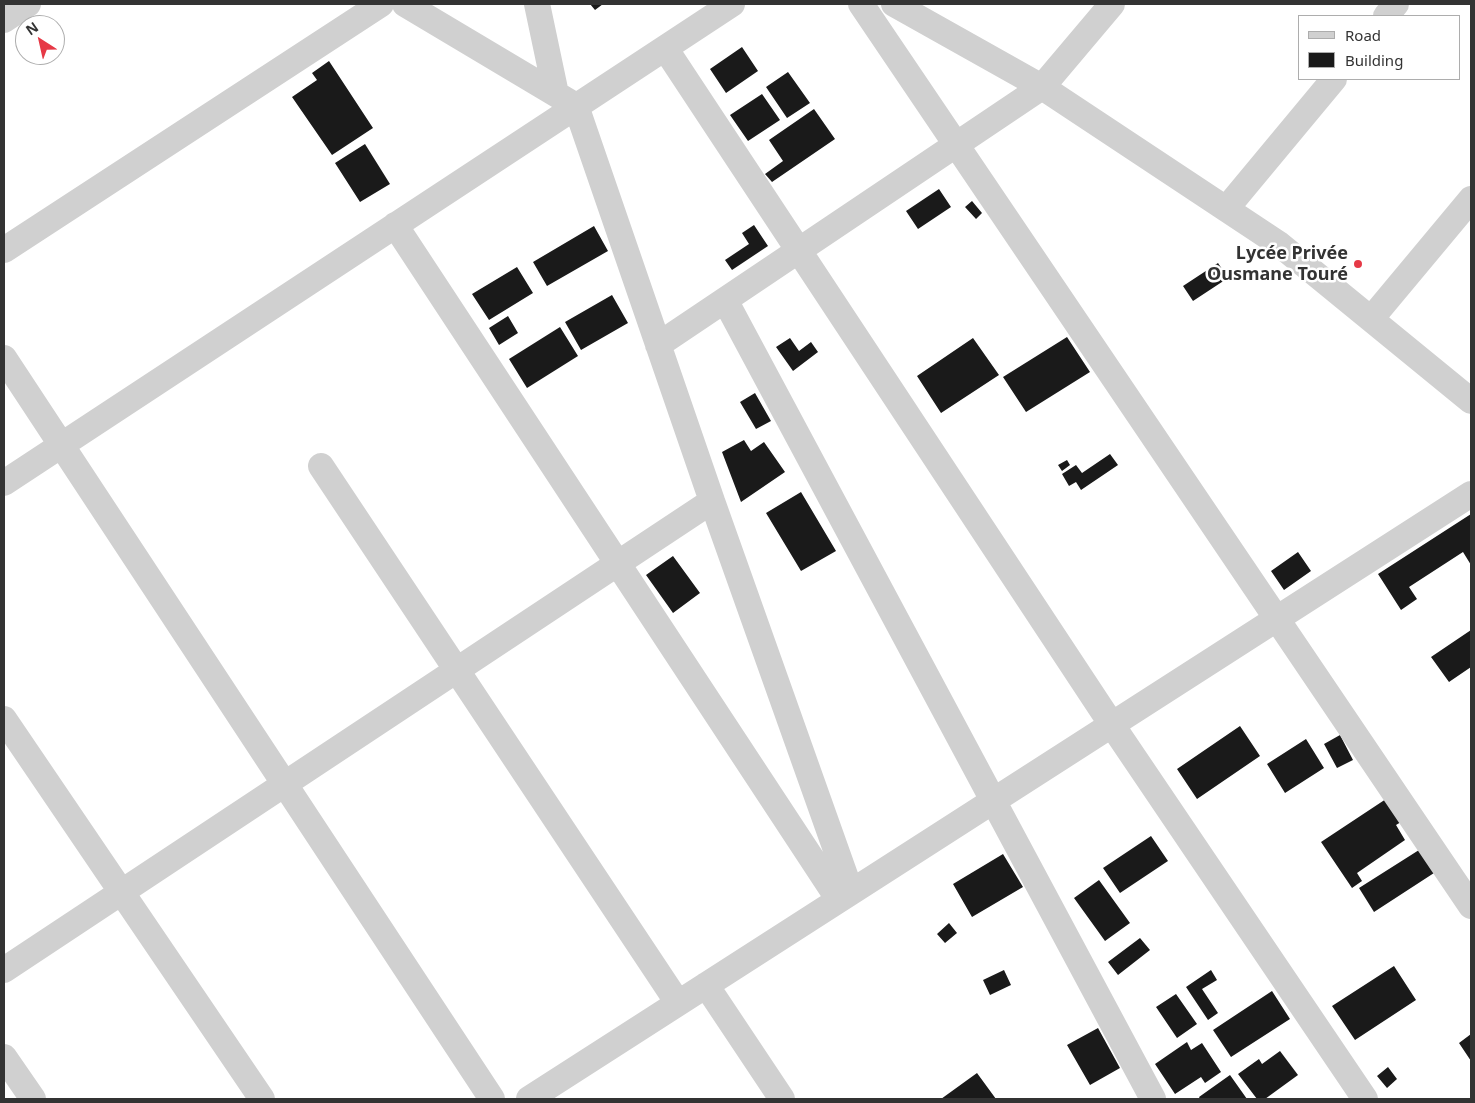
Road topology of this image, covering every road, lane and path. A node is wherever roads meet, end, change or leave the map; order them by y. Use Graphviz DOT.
graph roads {
  1 [pos="28,4"];
  2 [pos="381,4"];
  3 [pos="405,4"];
  4 [pos="537,4"];
  5 [pos="732,4"];
  6 [pos="861,4"];
  7 [pos="894,4"];
  8 [pos="1112,4"];
  9 [pos="1396,4"];
  10 [pos="931,13"];
  11 [pos="1387,15"];
  12 [pos="4,20"];
  13 [pos="665,48"];
  14 [pos="1333,80"];
  15 [pos="1042,87"];
  16 [pos="566,100"];
  17 [pos="956,145"];
  18 [pos="1226,209"];
  19 [pos="1468,209"];
  20 [pos="395,225"];
  21 [pos="4,250"];
  22 [pos="799,250"];
  23 [pos="726,300"];
  24 [pos="1371,319"];
  25 [pos="658,345"];
  26 [pos="4,358"];
  27 [pos="1471,401"];
  28 [pos="61,445"];
  29 [pos="321,466"];
  30 [pos="4,483"];
  31 [pos="1471,494"];
  32 [pos="712,500"];
  33 [pos="618,563"];
  34 [pos="1276,619"];
  35 [pos="456,670"];
  36 [pos="4,720"];
  37 [pos="1112,725"];
  38 [pos="284,784"];
  39 [pos="994,800"];
  40 [pos="121,892"];
  41 [pos="845,896"];
  42 [pos="1471,906"];
  43 [pos="4,970"];
  44 [pos="706,985"];
  45 [pos="678,1003"];
  46 [pos="4,1057"];
  47 [pos="540,1096"];
  48 [pos="33,1099"];
  49 [pos="262,1099"];
  50 [pos="492,1099"];
  51 [pos="782,1099"];
  52 [pos="1153,1099"];
  53 [pos="1365,1099"];
  1 -- 12 [label="street"];
  2 -- 21 [label="street"];
  3 -- 16 [label="street"];
  4 -- 16 [label="street"];
  5 -- 13 [label="street"];
  6 -- 17 [label="street"];
  7 -- 10 [label="street"];
  8 -- 15 [label="street"];
  9 -- 11 [label="street"];
  10 -- 15 [label="street"];
  13 -- 16 [label="street"];
  13 -- 22 [label="street"];
  14 -- 18 [label="street"];
  15 -- 17 [label="street"];
  15 -- 18 [label="street"];
  16 -- 20 [label="street"];
  16 -- 25 [label="street"];
  17 -- 22 [label="street"];
  17 -- 34 [label="street"];
  18 -- 24 [label="street"];
  19 -- 24 [label="street"];
  20 -- 28 [label="street"];
  20 -- 33 [label="street"];
  22 -- 23 [label="street"];
  22 -- 37 [label="street"];
  23 -- 25 [label="street"];
  23 -- 39 [label="street"];
  24 -- 27 [label="street"];
  25 -- 32 [label="street"];
  26 -- 28 [label="street"];
  28 -- 30 [label="street"];
  28 -- 38 [label="street"];
  29 -- 35 [label="street"];
  31 -- 34 [label="street"];
  32 -- 33 [label="street"];
  32 -- 41 [label="street"];
  33 -- 35 [label="street"];
  33 -- 41 [label="street"];
  34 -- 37 [label="street"];
  34 -- 42 [label="street"];
  35 -- 38 [label="street"];
  35 -- 45 [label="street"];
  36 -- 40 [label="street"];
  37 -- 39 [label="street"];
  37 -- 53 [label="street"];
  38 -- 40 [label="street"];
  38 -- 50 [label="street"];
  39 -- 41 [label="street"];
  39 -- 52 [label="street"];
  40 -- 43 [label="street"];
  40 -- 49 [label="street"];
  41 -- 44 [label="street"];
  44 -- 45 [label="street"];
  44 -- 51 [label="street"];
  45 -- 47 [label="street"];
  46 -- 48 [label="street"];
}
